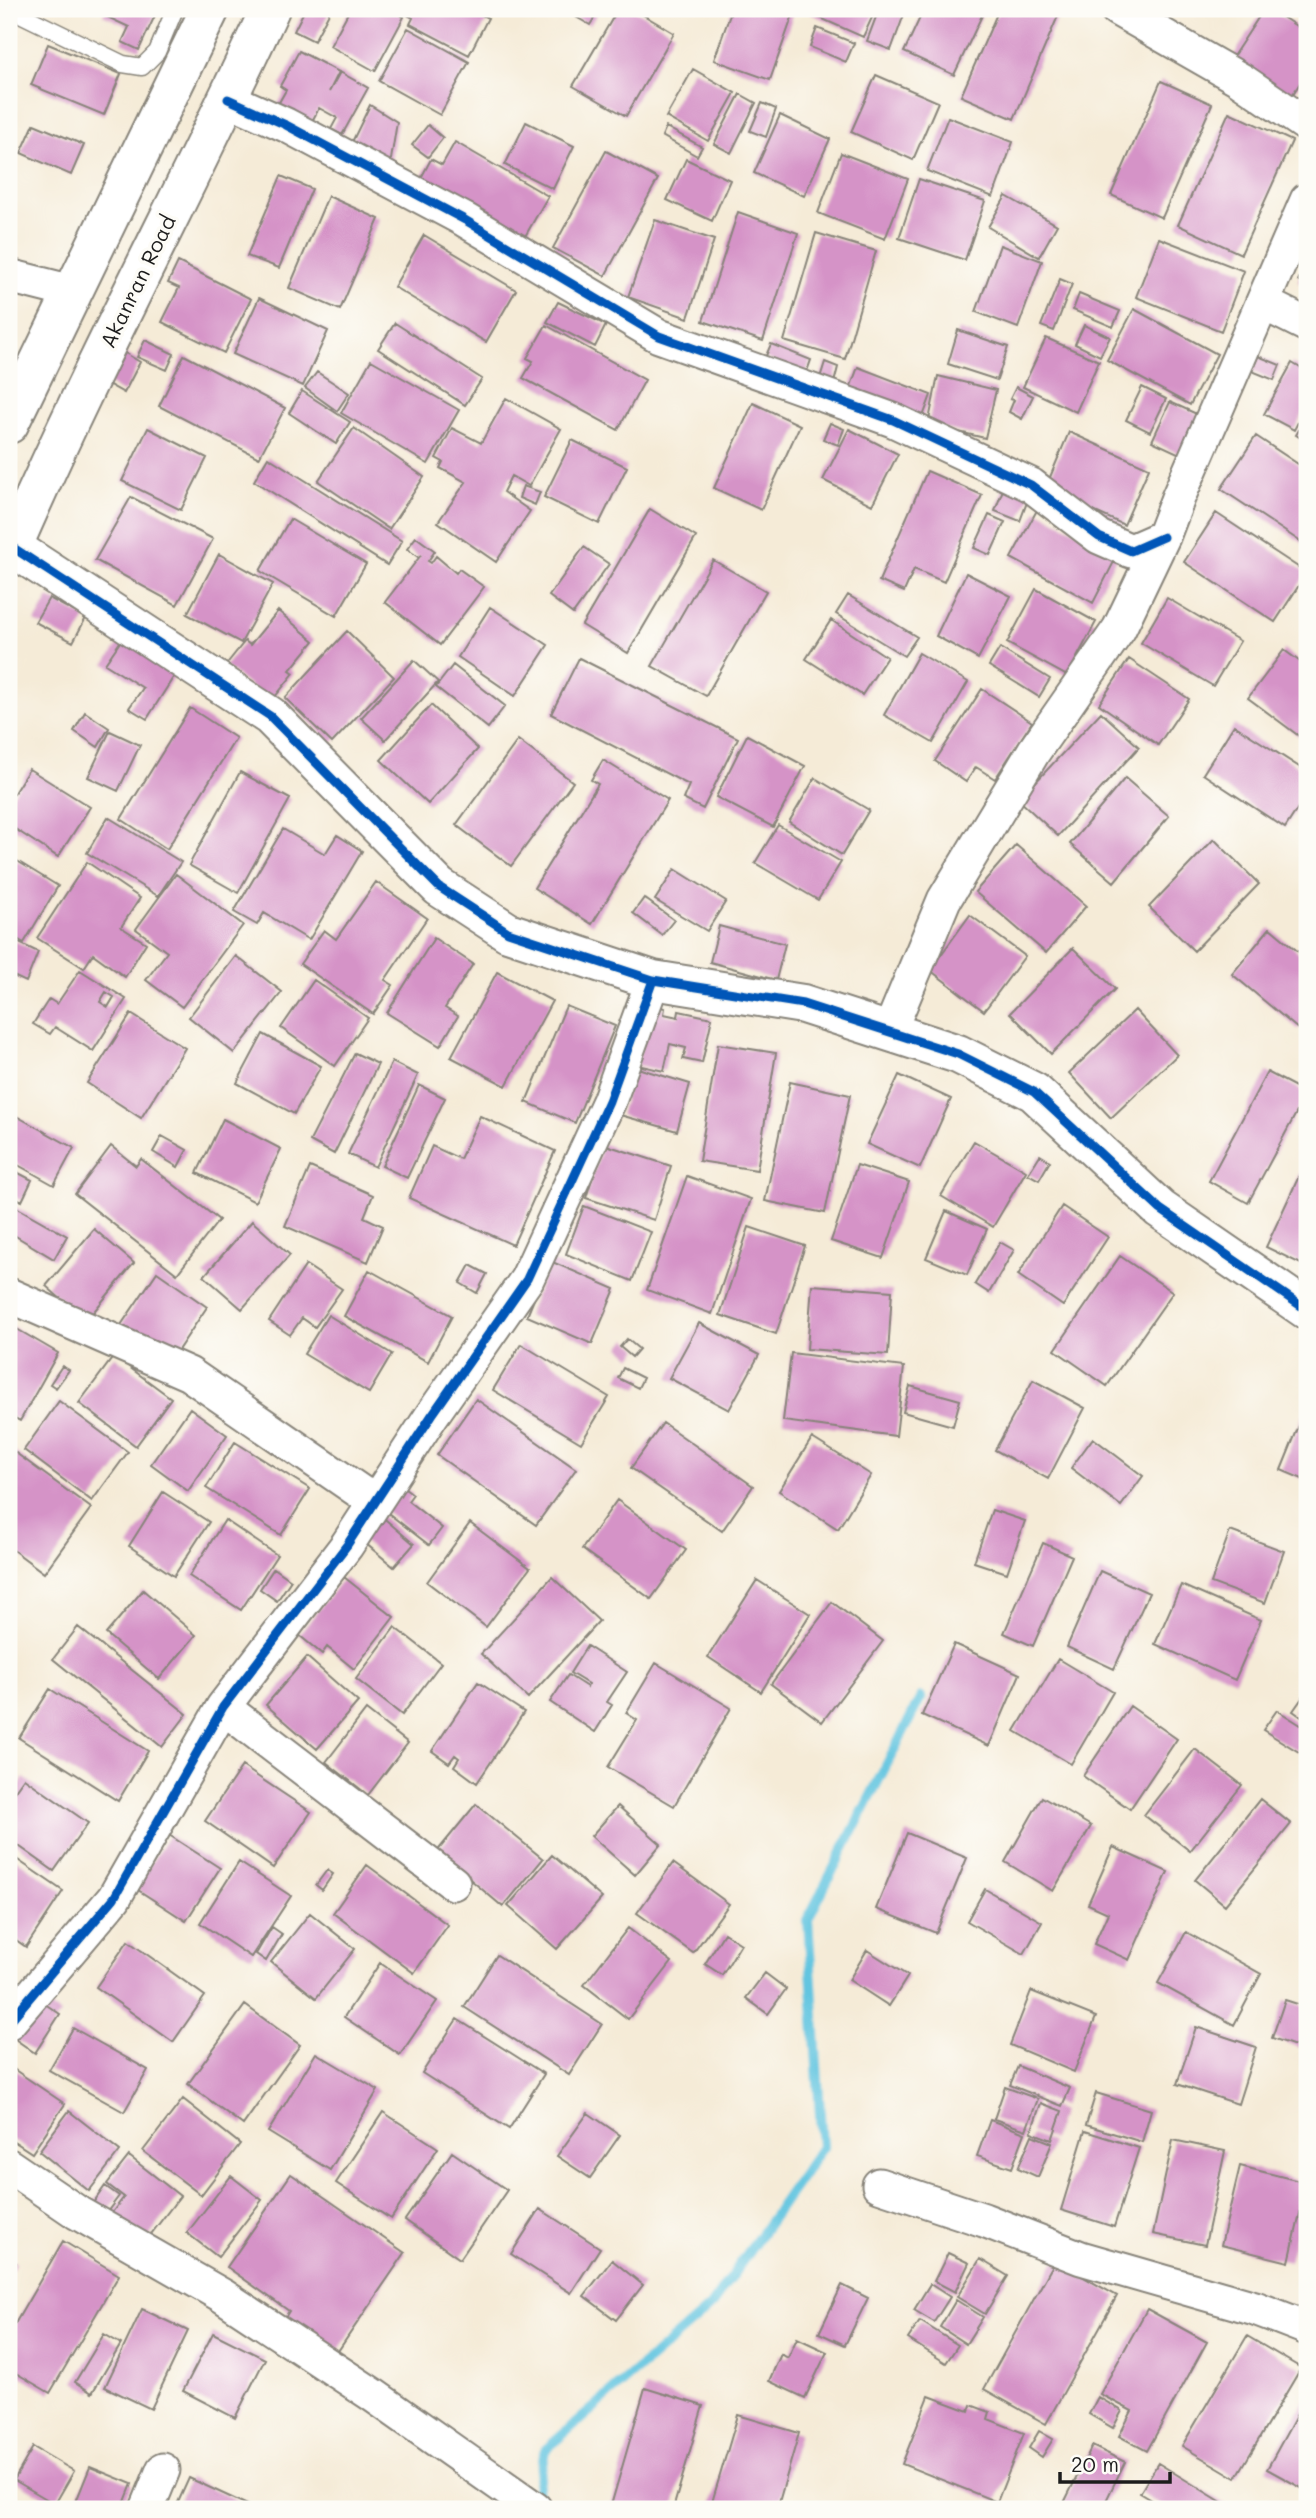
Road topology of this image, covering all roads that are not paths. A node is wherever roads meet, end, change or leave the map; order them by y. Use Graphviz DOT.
graph roads {
  1 [pos="10,9"];
  2 [pos="175,9"];
  3 [pos="210,9"];
  4 [pos="270,9"];
  5 [pos="1117,9"];
  6 [pos="228,99"];
  7 [pos="1307,125"];
  8 [pos="1307,200"];
  9 [pos="9,276"];
  10 [pos="72,292"];
  11 [pos="1263,303"];
  12 [pos="1307,325"];
  13 [pos="9,424"];
  14 [pos="1163,537"];
  15 [pos="10,551"];
  16 [pos="653,979"];
  17 [pos="888,1032"];
  18 [pos="9,1295"];
  19 [pos="1307,1310"];
  20 [pos="375,1502"];
  21 [pos="223,1707"];
  22 [pos="453,1883"];
  23 [pos="9,2022"];
  24 [pos="9,2166"];
  25 [pos="879,2185"];
  26 [pos="1307,2328"];
  27 [pos="163,2470"];
  28 [pos="526,2504"];
  29 [pos="147,2509"];
  1 -- 2 [label="lane"];
  3 -- 10 [label="street"];
  4 -- 6 [label="street, Akanran Road"];
  5 -- 7 [label="street"];
  6 -- 14 [label="street"];
  6 -- 15 [label="street, Akanran Road"];
  8 -- 11 [label="street"];
  9 -- 10 [label="street"];
  10 -- 13 [label="street"];
  11 -- 12 [label="street"];
  11 -- 14 [label="street"];
  14 -- 17 [label="street"];
  15 -- 16 [label="street"];
  16 -- 17 [label="street"];
  16 -- 20 [label="street"];
  17 -- 19 [label="street"];
  18 -- 20 [label="street"];
  20 -- 21 [label="street"];
  21 -- 22 [label="street"];
  21 -- 23 [label="street"];
  24 -- 28 [label="street"];
  25 -- 26 [label="street"];
  27 -- 29 [label="street"];
}
